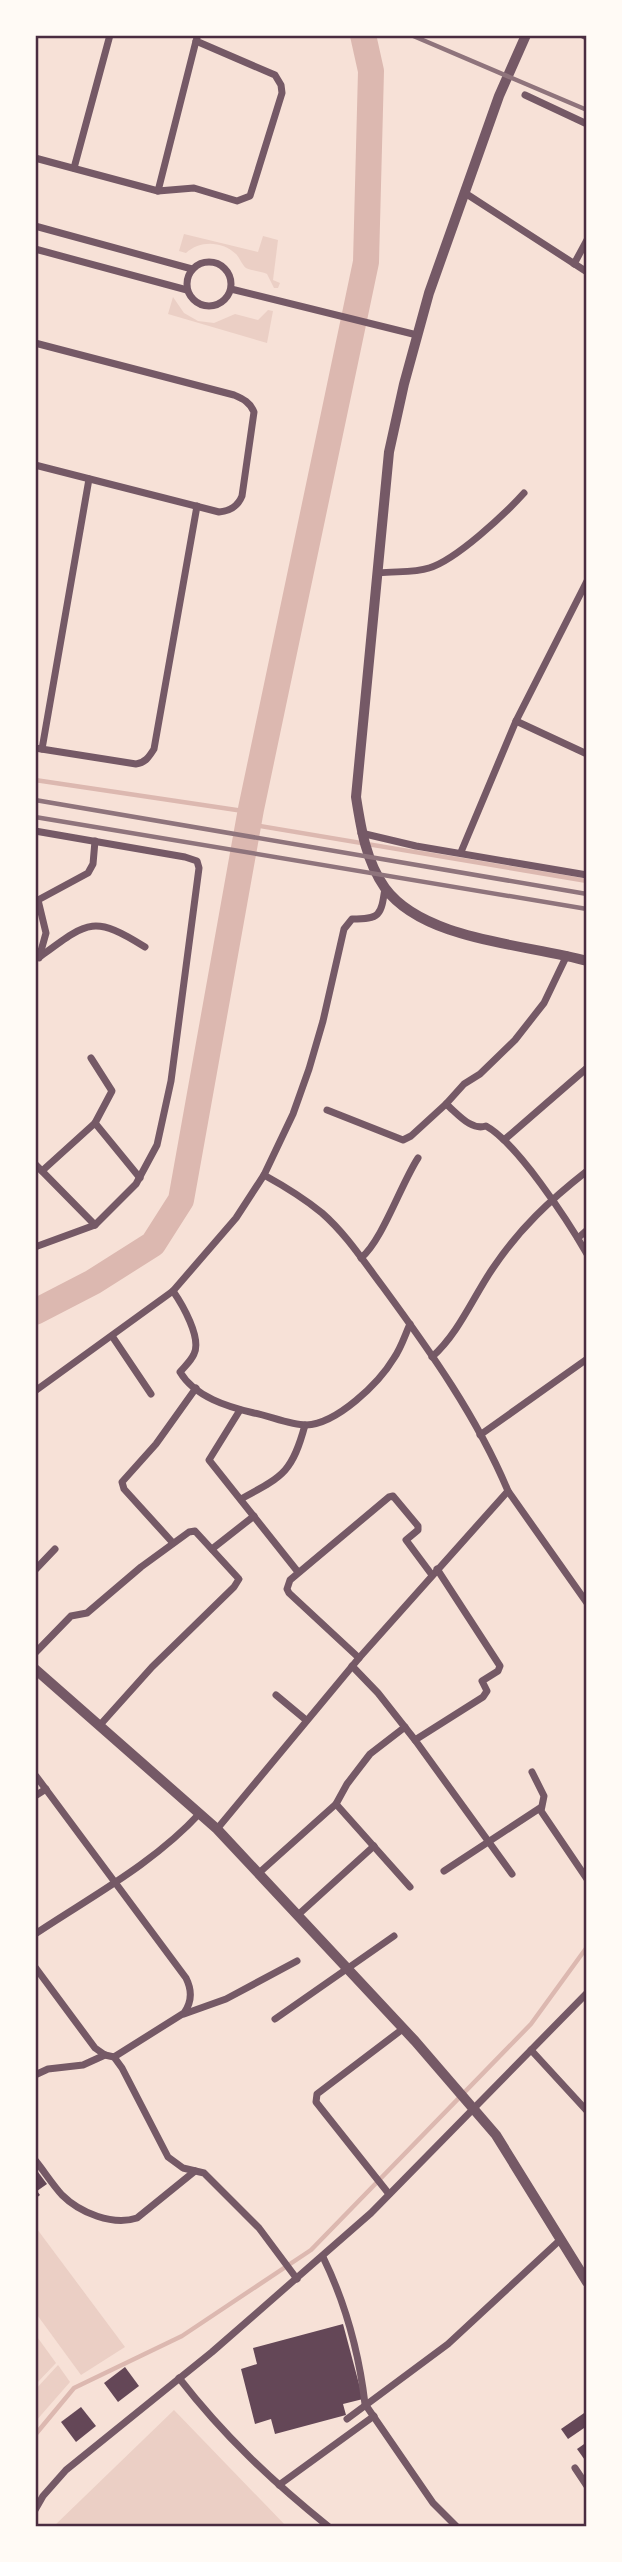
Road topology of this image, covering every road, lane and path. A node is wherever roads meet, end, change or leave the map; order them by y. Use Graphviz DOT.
graph roads {
  1 [pos="110,35"];
  2 [pos="526,35"];
  3 [pos="197,38"];
  4 [pos="525,95"];
  5 [pos="587,124"];
  6 [pos="35,158"];
  7 [pos="74,168"];
  8 [pos="158,191"];
  9 [pos="465,193"];
  10 [pos="35,226"];
  11 [pos="587,240"];
  12 [pos="35,249"];
  13 [pos="574,264"];
  14 [pos="192,269"];
  15 [pos="587,272"];
  16 [pos="231,289"];
  17 [pos="187,290"];
  18 [pos="417,335"];
  19 [pos="35,343"];
  20 [pos="35,465"];
  21 [pos="89,479"];
  22 [pos="524,493"];
  23 [pos="197,506"];
  24 [pos="379,572"];
  25 [pos="587,581"];
  26 [pos="516,721"];
  27 [pos="39,749"];
  28 [pos="587,754"];
  29 [pos="35,831"];
  30 [pos="362,835"];
  31 [pos="95,841"];
  32 [pos="461,852"];
  33 [pos="587,875"];
  34 [pos="386,888"];
  35 [pos="145,947"];
  36 [pos="567,955"];
  37 [pos="37,959"];
  38 [pos="587,961"];
  39 [pos="91,1058"];
  40 [pos="587,1068"];
  41 [pos="446,1104"];
  42 [pos="327,1110"];
  43 [pos="95,1123"];
  44 [pos="504,1140"];
  45 [pos="418,1158"];
  46 [pos="35,1164"];
  47 [pos="42,1171"];
  48 [pos="587,1171"];
  49 [pos="264,1175"];
  50 [pos="141,1178"];
  51 [pos="550,1199"];
  52 [pos="95,1224"];
  53 [pos="587,1230"];
  54 [pos="578,1238"];
  55 [pos="35,1247"];
  56 [pos="587,1254"];
  57 [pos="362,1258"];
  58 [pos="173,1291"];
  59 [pos="410,1324"];
  60 [pos="112,1336"];
  61 [pos="432,1357"];
  62 [pos="587,1359"];
  63 [pos="196,1388"];
  64 [pos="35,1391"];
  65 [pos="151,1394"];
  66 [pos="240,1410"];
  67 [pos="305,1425"];
  68 [pos="480,1435"];
  69 [pos="508,1491"];
  70 [pos="242,1499"];
  71 [pos="254,1516"];
  72 [pos="173,1543"];
  73 [pos="55,1549"];
  74 [pos="212,1549"];
  75 [pos="35,1570"];
  76 [pos="298,1572"];
  77 [pos="434,1572"];
  78 [pos="587,1603"];
  79 [pos="35,1653"];
  80 [pos="359,1658"];
  81 [pos="352,1666"];
  82 [pos="35,1669"];
  83 [pos="276,1695"];
  84 [pos="306,1720"];
  85 [pos="100,1725"];
  86 [pos="405,1727"];
  87 [pos="415,1740"];
  88 [pos="532,1772"];
  89 [pos="36,1776"];
  90 [pos="46,1789"];
  91 [pos="35,1796"];
  92 [pos="336,1804"];
  93 [pos="540,1808"];
  94 [pos="200,1812"];
  95 [pos="217,1829"];
  96 [pos="489,1842"];
  97 [pos="374,1846"];
  98 [pos="444,1871"];
  99 [pos="260,1872"];
  100 [pos="512,1874"];
  101 [pos="587,1880"];
  102 [pos="115,1883"];
  103 [pos="410,1887"];
  104 [pos="299,1914"];
  105 [pos="35,1934"];
  106 [pos="394,1936"];
  107 [pos="297,1961"];
  108 [pos="35,1966"];
  109 [pos="347,1967"];
  110 [pos="587,1993"];
  111 [pos="184,2014"];
  112 [pos="275,2019"];
  113 [pos="404,2028"];
  114 [pos="531,2050"];
  115 [pos="105,2055"];
  116 [pos="114,2056"];
  117 [pos="35,2075"];
  118 [pos="470,2104"];
  119 [pos="585,2105"];
  120 [pos="35,2160"];
  121 [pos="195,2171"];
  122 [pos="387,2192"];
  123 [pos="560,2240"];
  124 [pos="323,2257"];
  125 [pos="297,2279"];
  126 [pos="587,2282"];
  127 [pos="179,2378"];
  128 [pos="365,2404"];
  129 [pos="374,2416"];
  130 [pos="347,2419"];
  131 [pos="575,2468"];
  132 [pos="279,2485"];
  133 [pos="587,2486"];
  134 [pos="35,2510"];
  135 [pos="329,2527"];
  136 [pos="457,2527"];
  1 -- 7 [label="street"];
  2 -- 9 [label="street"];
  3 -- 8 [label="street"];
  3 -- 8 [label="street"];
  4 -- 5 [label="street"];
  6 -- 7 [label="street"];
  7 -- 8 [label="street"];
  9 -- 13 [label="street"];
  9 -- 18 [label="street"];
  10 -- 14 [label="street"];
  11 -- 13 [label="street"];
  12 -- 17 [label="street"];
  13 -- 15 [label="street"];
  14 -- 16 [label="street"];
  14 -- 17 [label="street"];
  16 -- 17 [label="street"];
  16 -- 18 [label="street"];
  18 -- 24 [label="street"];
  19 -- 23 [label="street"];
  20 -- 21 [label="street"];
  21 -- 23 [label="street"];
  21 -- 27 [label="street"];
  22 -- 24 [label="street"];
  23 -- 27 [label="street"];
  24 -- 30 [label="street"];
  25 -- 26 [label="street"];
  26 -- 28 [label="street"];
  26 -- 32 [label="street"];
  29 -- 31 [label="street"];
  30 -- 32 [label="street"];
  30 -- 34 [label="street"];
  31 -- 37 [label="street"];
  31 -- 50 [label="street"];
  32 -- 33 [label="street"];
  34 -- 36 [label="street"];
  34 -- 49 [label="street"];
  35 -- 37 [label="street"];
  36 -- 38 [label="street"];
  36 -- 41 [label="street"];
  39 -- 43 [label="street"];
  40 -- 44 [label="street"];
  41 -- 42 [label="street"];
  41 -- 44 [label="street"];
  43 -- 47 [label="street"];
  43 -- 50 [label="street"];
  44 -- 51 [label="street"];
  45 -- 57 [label="street"];
  46 -- 47 [label="street"];
  47 -- 52 [label="street"];
  48 -- 51 [label="street"];
  49 -- 57 [label="street"];
  49 -- 58 [label="street"];
  50 -- 52 [label="street"];
  51 -- 54 [label="street"];
  51 -- 61 [label="street"];
  52 -- 55 [label="street"];
  53 -- 54 [label="street"];
  54 -- 56 [label="street"];
  57 -- 59 [label="street"];
  58 -- 60 [label="street"];
  58 -- 63 [label="street"];
  59 -- 61 [label="street"];
  59 -- 67 [label="street"];
  60 -- 64 [label="street"];
  60 -- 65 [label="street"];
  61 -- 68 [label="street"];
  62 -- 68 [label="street"];
  63 -- 66 [label="street"];
  63 -- 72 [label="street"];
  66 -- 67 [label="street"];
  66 -- 70 [label="street"];
  67 -- 70 [label="street"];
  68 -- 69 [label="street"];
  69 -- 77 [label="street"];
  69 -- 78 [label="street"];
  70 -- 71 [label="street"];
  71 -- 74 [label="street"];
  71 -- 76 [label="street"];
  72 -- 74 [label="street"];
  72 -- 79 [label="street"];
  73 -- 75 [label="street"];
  74 -- 85 [label="street"];
  76 -- 77 [label="street"];
  76 -- 80 [label="street"];
  77 -- 80 [label="street"];
  77 -- 87 [label="street"];
  80 -- 81 [label="street"];
  81 -- 84 [label="street"];
  81 -- 86 [label="street"];
  82 -- 85 [label="street"];
  83 -- 84 [label="street"];
  84 -- 95 [label="street"];
  85 -- 94 [label="street"];
  86 -- 87 [label="street"];
  86 -- 92 [label="street"];
  87 -- 96 [label="street"];
  88 -- 93 [label="street"];
  89 -- 90 [label="street"];
  90 -- 91 [label="street"];
  90 -- 102 [label="street"];
  92 -- 97 [label="street"];
  92 -- 99 [label="street"];
  93 -- 96 [label="street"];
  93 -- 101 [label="street"];
  94 -- 95 [label="street"];
  94 -- 102 [label="street"];
  95 -- 99 [label="street"];
  96 -- 98 [label="street"];
  96 -- 100 [label="street"];
  97 -- 103 [label="street"];
  97 -- 104 [label="street"];
  99 -- 104 [label="street"];
  102 -- 105 [label="street"];
  102 -- 111 [label="street"];
  104 -- 109 [label="street"];
  106 -- 109 [label="street"];
  107 -- 111 [label="street"];
  108 -- 115 [label="street"];
  109 -- 112 [label="street"];
  109 -- 113 [label="street"];
  110 -- 114 [label="street"];
  111 -- 116 [label="street"];
  113 -- 118 [label="street"];
  113 -- 122 [label="street"];
  114 -- 118 [label="street"];
  114 -- 119 [label="street"];
  115 -- 116 [label="street"];
  115 -- 117 [label="street"];
  116 -- 121 [label="street"];
  118 -- 122 [label="street"];
  118 -- 123 [label="street"];
  120 -- 121 [label="street"];
  121 -- 125 [label="street"];
  122 -- 124 [label="street"];
  123 -- 126 [label="street"];
  123 -- 128 [label="street"];
  124 -- 125 [label="street"];
  124 -- 128 [label="street"];
  125 -- 127 [label="street"];
  127 -- 132 [label="street"];
  127 -- 134 [label="street"];
  128 -- 129 [label="street"];
  128 -- 130 [label="street"];
  129 -- 132 [label="street"];
  129 -- 136 [label="street"];
  131 -- 133 [label="street"];
  132 -- 135 [label="street"];
}
